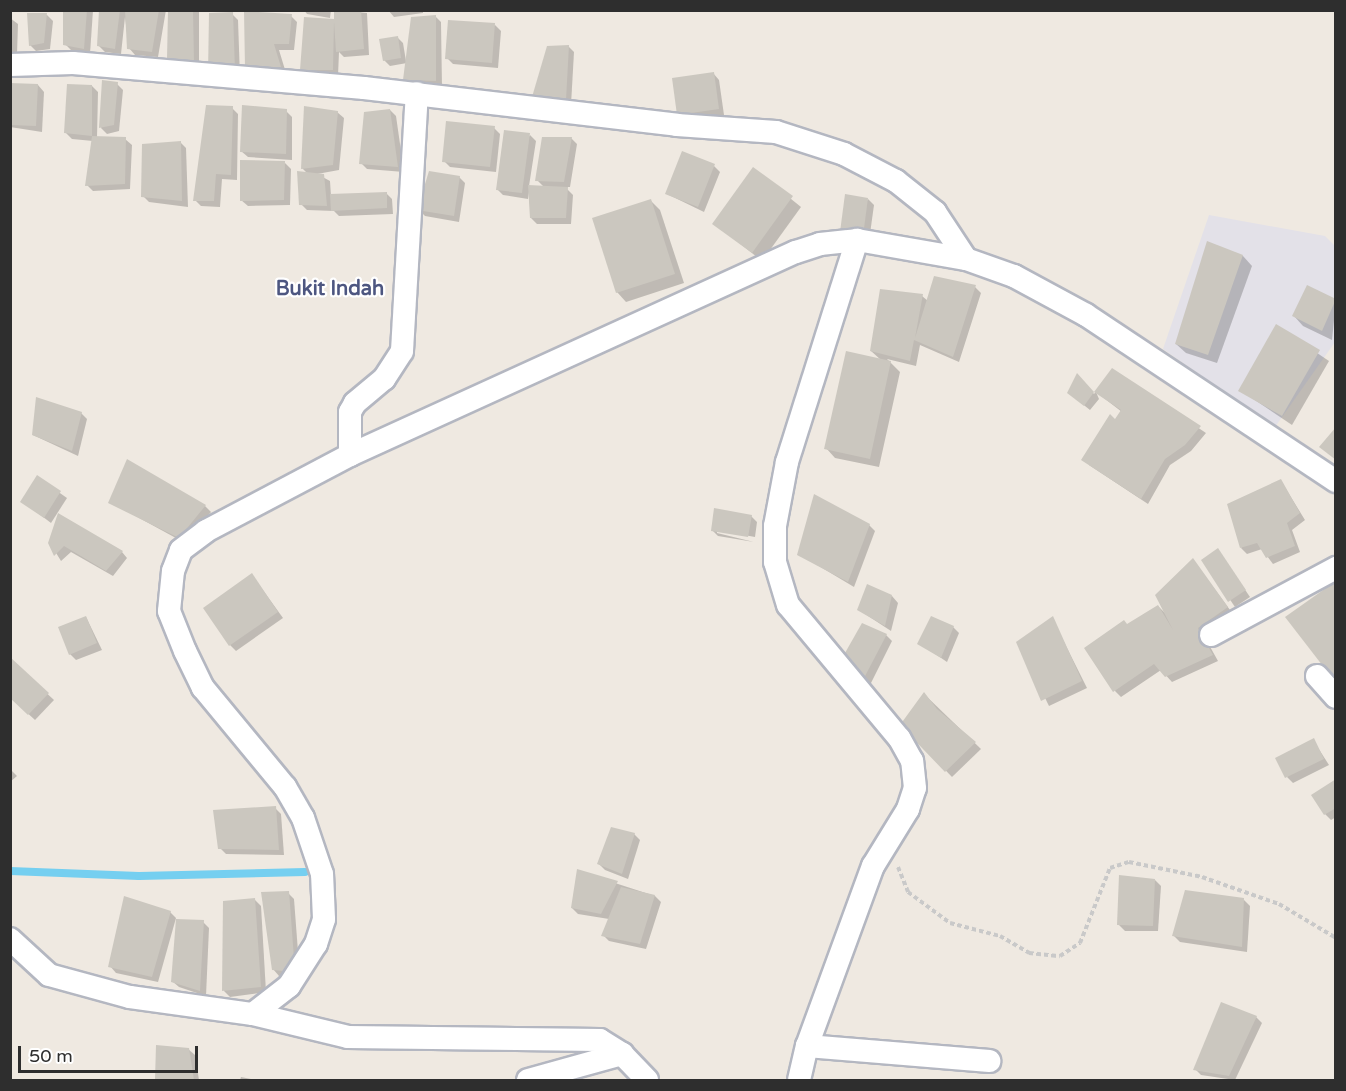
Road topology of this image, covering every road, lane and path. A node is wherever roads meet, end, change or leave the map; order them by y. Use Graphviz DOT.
graph roads {
  1 [pos="10,65"];
  2 [pos="417,93"];
  3 [pos="857,240"];
  4 [pos="966,259"];
  5 [pos="350,455"];
  6 [pos="1335,481"];
  7 [pos="1335,568"];
  8 [pos="1211,635"];
  9 [pos="1317,676"];
  10 [pos="1335,697"];
  11 [pos="889,841"];
  12 [pos="1335,938"];
  13 [pos="10,939"];
  14 [pos="253,1014"];
  15 [pos="807,1046"];
  16 [pos="622,1054"];
  17 [pos="989,1061"];
  18 [pos="528,1080"];
  19 [pos="647,1080"];
  20 [pos="799,1080"];
  1 -- 2 [label="street"];
  2 -- 4 [label="street"];
  2 -- 5 [label="street"];
  3 -- 4 [label="street"];
  3 -- 5 [label="street"];
  3 -- 11 [label="street"];
  4 -- 6 [label="street"];
  5 -- 14 [label="street"];
  7 -- 8 [label="street"];
  9 -- 10 [label="street"];
  11 -- 12 [label="path"];
  11 -- 15 [label="street"];
  13 -- 14 [label="street"];
  14 -- 16 [label="street"];
  15 -- 17 [label="street"];
  15 -- 20 [label="street"];
  16 -- 18 [label="street"];
  16 -- 19 [label="street"];
}
